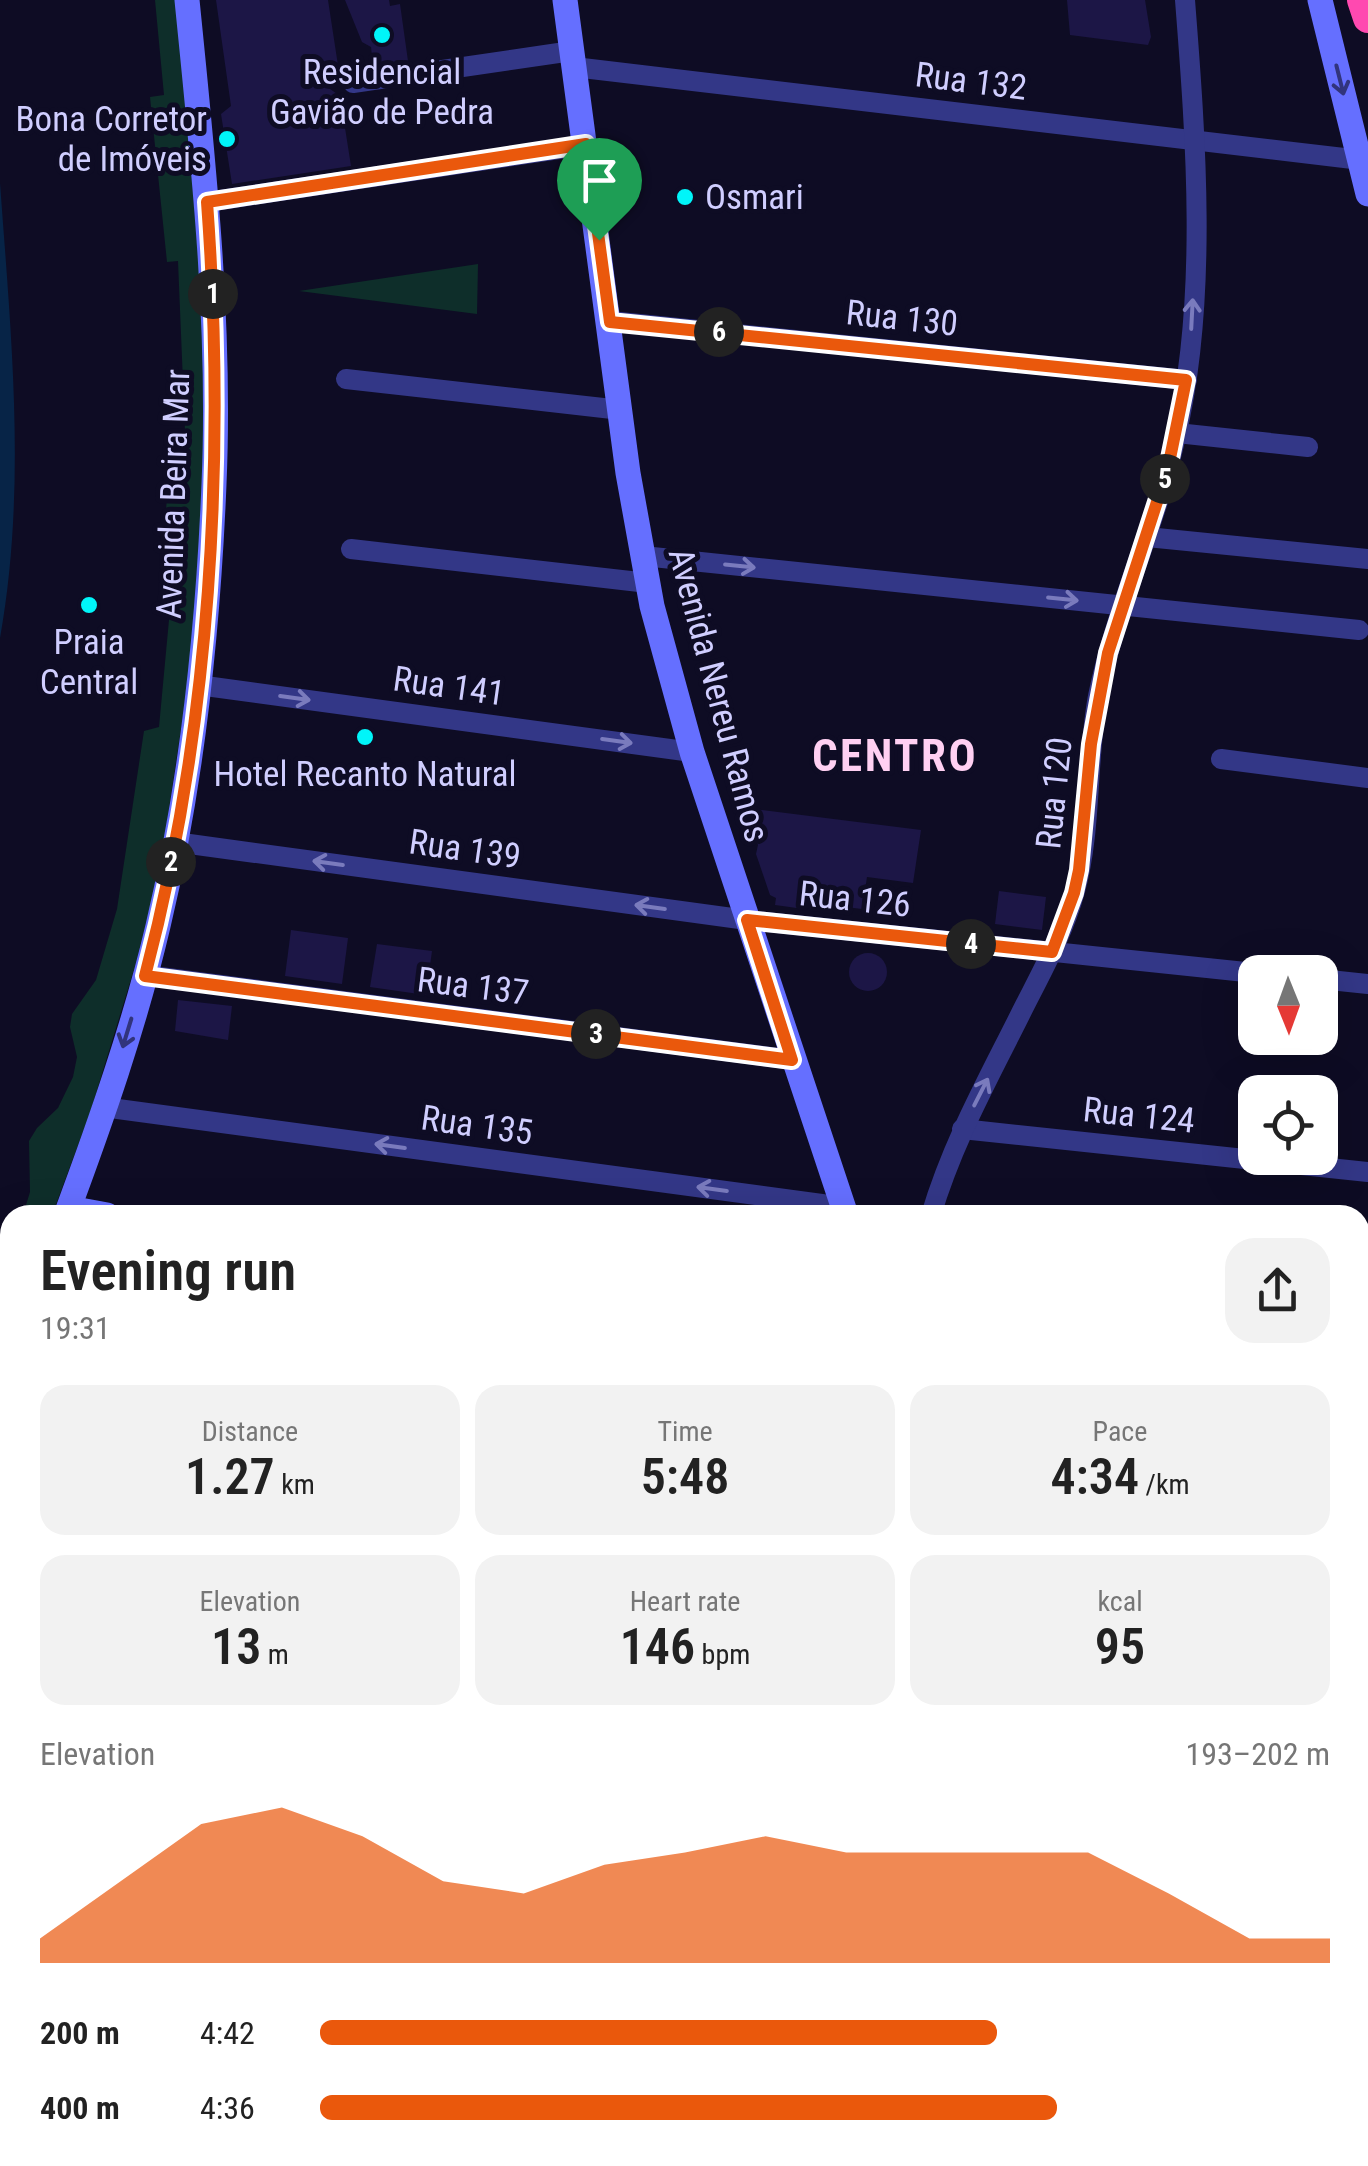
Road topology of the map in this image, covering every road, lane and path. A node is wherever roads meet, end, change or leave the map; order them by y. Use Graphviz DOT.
graph roads {
  1 [pos="186,0"];
  2 [pos="566,0"];
  3 [pos="1186,0"];
  4 [pos="1320,0"];
  5 [pos="1362,0"];
  6 [pos="1368,18"];
  7 [pos="574,59"];
  8 [pos="353,83"];
  9 [pos="1196,141"];
  10 [pos="586,144"];
  11 [pos="1360,160"];
  12 [pos="1368,194"];
  13 [pos="207,202"];
  14 [pos="610,322"];
  15 [pos="346,380"];
  16 [pos="1186,380"];
  17 [pos="620,410"];
  18 [pos="1177,433"];
  19 [pos="1308,447"];
  20 [pos="1147,537"];
  21 [pos="350,549"];
  22 [pos="643,556"];
  23 [pos="1368,559"];
  24 [pos="648,583"];
  25 [pos="1121,605"];
  26 [pos="1359,630"];
  27 [pos="198,684"];
  28 [pos="692,752"];
  29 [pos="1221,759"];
  30 [pos="1368,778"];
  31 [pos="175,842"];
  32 [pos="747,920"];
  33 [pos="1052,952"];
  34 [pos="1238,971"];
  35 [pos="145,976"];
  36 [pos="1338,981"];
  37 [pos="1368,984"];
  38 [pos="792,1060"];
  39 [pos="103,1108"];
  40 [pos="962,1129"];
  41 [pos="1368,1172"];
  42 [pos="69,1205"];
  43 [pos="802,1205"];
  44 [pos="843,1205"];
  45 [pos="935,1205"];
  1 -- 13 [label="main road, Avenida Beira Mar"];
  2 -- 7 [label="main road, Avenida Nereu Ramos"];
  3 -- 9 [label="street, Rua 120"];
  4 -- 11 [label="main road, one-way"];
  5 -- 6 [label="highway"];
  7 -- 8 [label="street, Rua 132"];
  7 -- 9 [label="street, Rua 132"];
  7 -- 10 [label="main road, Avenida Nereu Ramos"];
  9 -- 11 [label="street, Rua 132"];
  16 -- 9 [label="street, Rua 120, one-way"];
  10 -- 13 [label="street"];
  10 -- 14 [label="main road, Avenida Nereu Ramos"];
  11 -- 12 [label="main road"];
  13 -- 27 [label="main road, Avenida Beira Mar"];
  14 -- 16 [label="street, Rua 130"];
  14 -- 17 [label="main road, Avenida Nereu Ramos"];
  15 -- 17 [label="street"];
  16 -- 18 [label="street, Rua 120"];
  17 -- 22 [label="main road, Avenida Nereu Ramos"];
  18 -- 19 [label="street"];
  18 -- 20 [label="street, Rua 120"];
  20 -- 23 [label="street"];
  20 -- 25 [label="street, Rua 120"];
  21 -- 24 [label="street"];
  22 -- 24 [label="main road, Avenida Nereu Ramos"];
  22 -- 25 [label="street, one-way"];
  24 -- 28 [label="main road, Avenida Nereu Ramos"];
  25 -- 26 [label="street"];
  25 -- 33 [label="street, Rua 120"];
  27 -- 28 [label="street, Rua 141, one-way"];
  27 -- 31 [label="main road, Avenida Beira Mar"];
  28 -- 32 [label="main road, Avenida Nereu Ramos"];
  29 -- 30 [label="street"];
  32 -- 31 [label="street, Rua 139, one-way"];
  31 -- 35 [label="main road, Avenida Beira Mar"];
  32 -- 33 [label="street, Rua 126"];
  32 -- 38 [label="main road, Avenida Nereu Ramos"];
  33 -- 34 [label="street, Rua 126"];
  40 -- 33 [label="street, Rua 120, one-way"];
  35 -- 38 [label="street, Rua 137"];
  35 -- 39 [label="main road, Avenida Beira Mar, one-way"];
  36 -- 37 [label="street"];
  38 -- 44 [label="main road, Avenida Nereu Ramos"];
  39 -- 42 [label="main road, Avenida Beira Mar"];
  43 -- 39 [label="street, Rua 135, one-way"];
  40 -- 41 [label="street, Rua 124"];
  40 -- 45 [label="street, Rua 120"];
}
